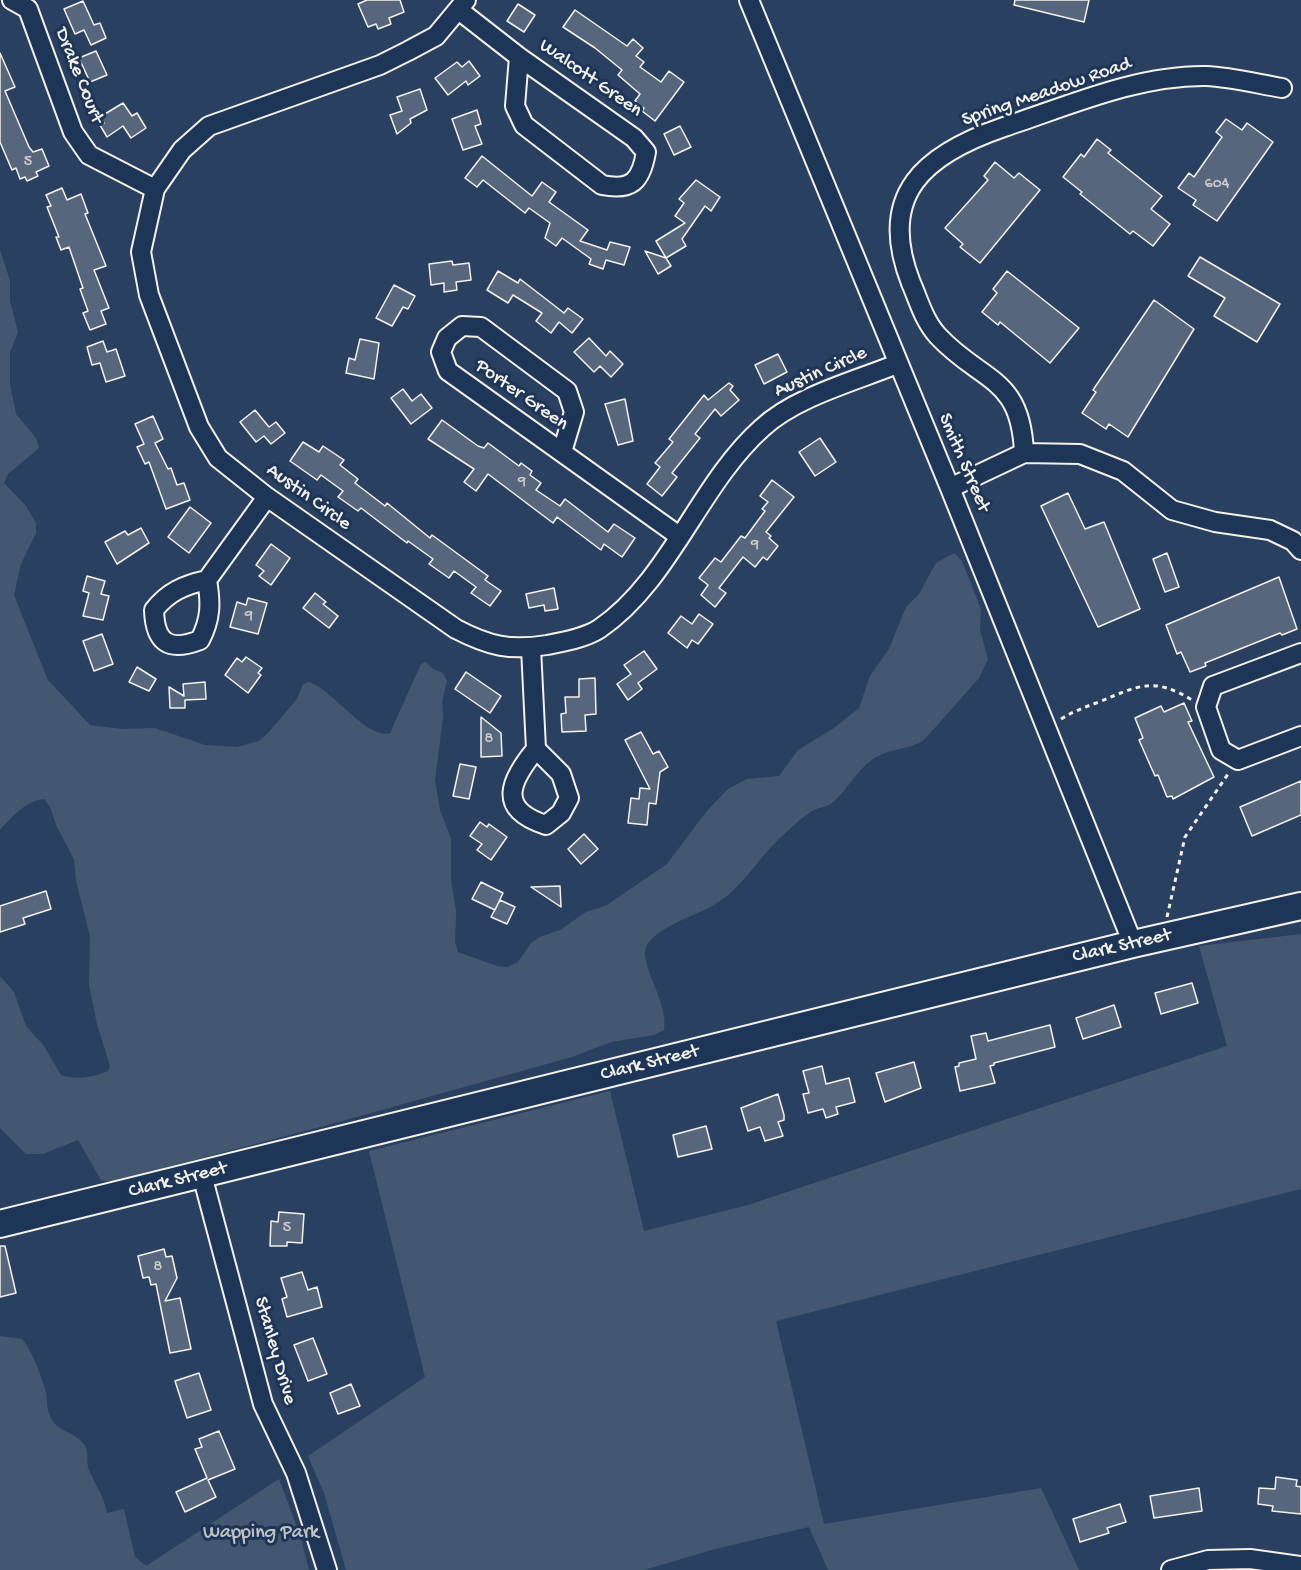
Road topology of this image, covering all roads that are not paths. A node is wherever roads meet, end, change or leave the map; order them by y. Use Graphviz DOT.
graph roads {
  1 [pos="749,0"];
  2 [pos="24,3"];
  3 [pos="463,5"];
  4 [pos="519,57"];
  5 [pos="1282,88"];
  6 [pos="155,189"];
  7 [pos="897,364"];
  8 [pos="562,452"];
  9 [pos="1024,453"];
  10 [pos="950,488"];
  11 [pos="267,497"];
  12 [pos="680,536"];
  13 [pos="1301,550"];
  14 [pos="207,580"];
  15 [pos="531,648"];
  16 [pos="1301,653"];
  17 [pos="1301,736"];
  18 [pos="536,749"];
  19 [pos="1301,906"];
  20 [pos="1133,944"];
  21 [pos="202,1175"];
  22 [pos="0,1224"];
  23 [pos="1208,1565"];
  24 [pos="1301,1566"];
  25 [pos="327,1570"];
  26 [pos="1171,1570"];
  1 -- 7 [label="street, Smith Street"];
  2 -- 6 [label="street, Drake Court"];
  3 -- 4 [label="street, Walcott Green"];
  3 -- 6 [label="street, Austin Circle"];
  4 -- 4 [label="street, Walcott Green"];
  5 -- 9 [label="street, Spring Meadow Road"];
  6 -- 11 [label="street, Austin Circle"];
  7 -- 10 [label="street, Smith Street"];
  7 -- 12 [label="street, Austin Circle"];
  8 -- 8 [label="street, Porter Green"];
  8 -- 12 [label="street, Porter Green"];
  9 -- 10 [label="street"];
  9 -- 13 [label="street"];
  10 -- 20 [label="street, Smith Street"];
  11 -- 14 [label="street"];
  11 -- 15 [label="street, Austin Circle"];
  12 -- 15 [label="street, Austin Circle"];
  15 -- 18 [label="street"];
  16 -- 17 [label="street"];
  19 -- 20 [label="main road, Clark Street"];
  20 -- 21 [label="main road, Clark Street"];
  21 -- 22 [label="main road, Clark Street"];
  21 -- 25 [label="street, Stanley Drive"];
  23 -- 24 [label="street"];
  23 -- 26 [label="street"];
}
